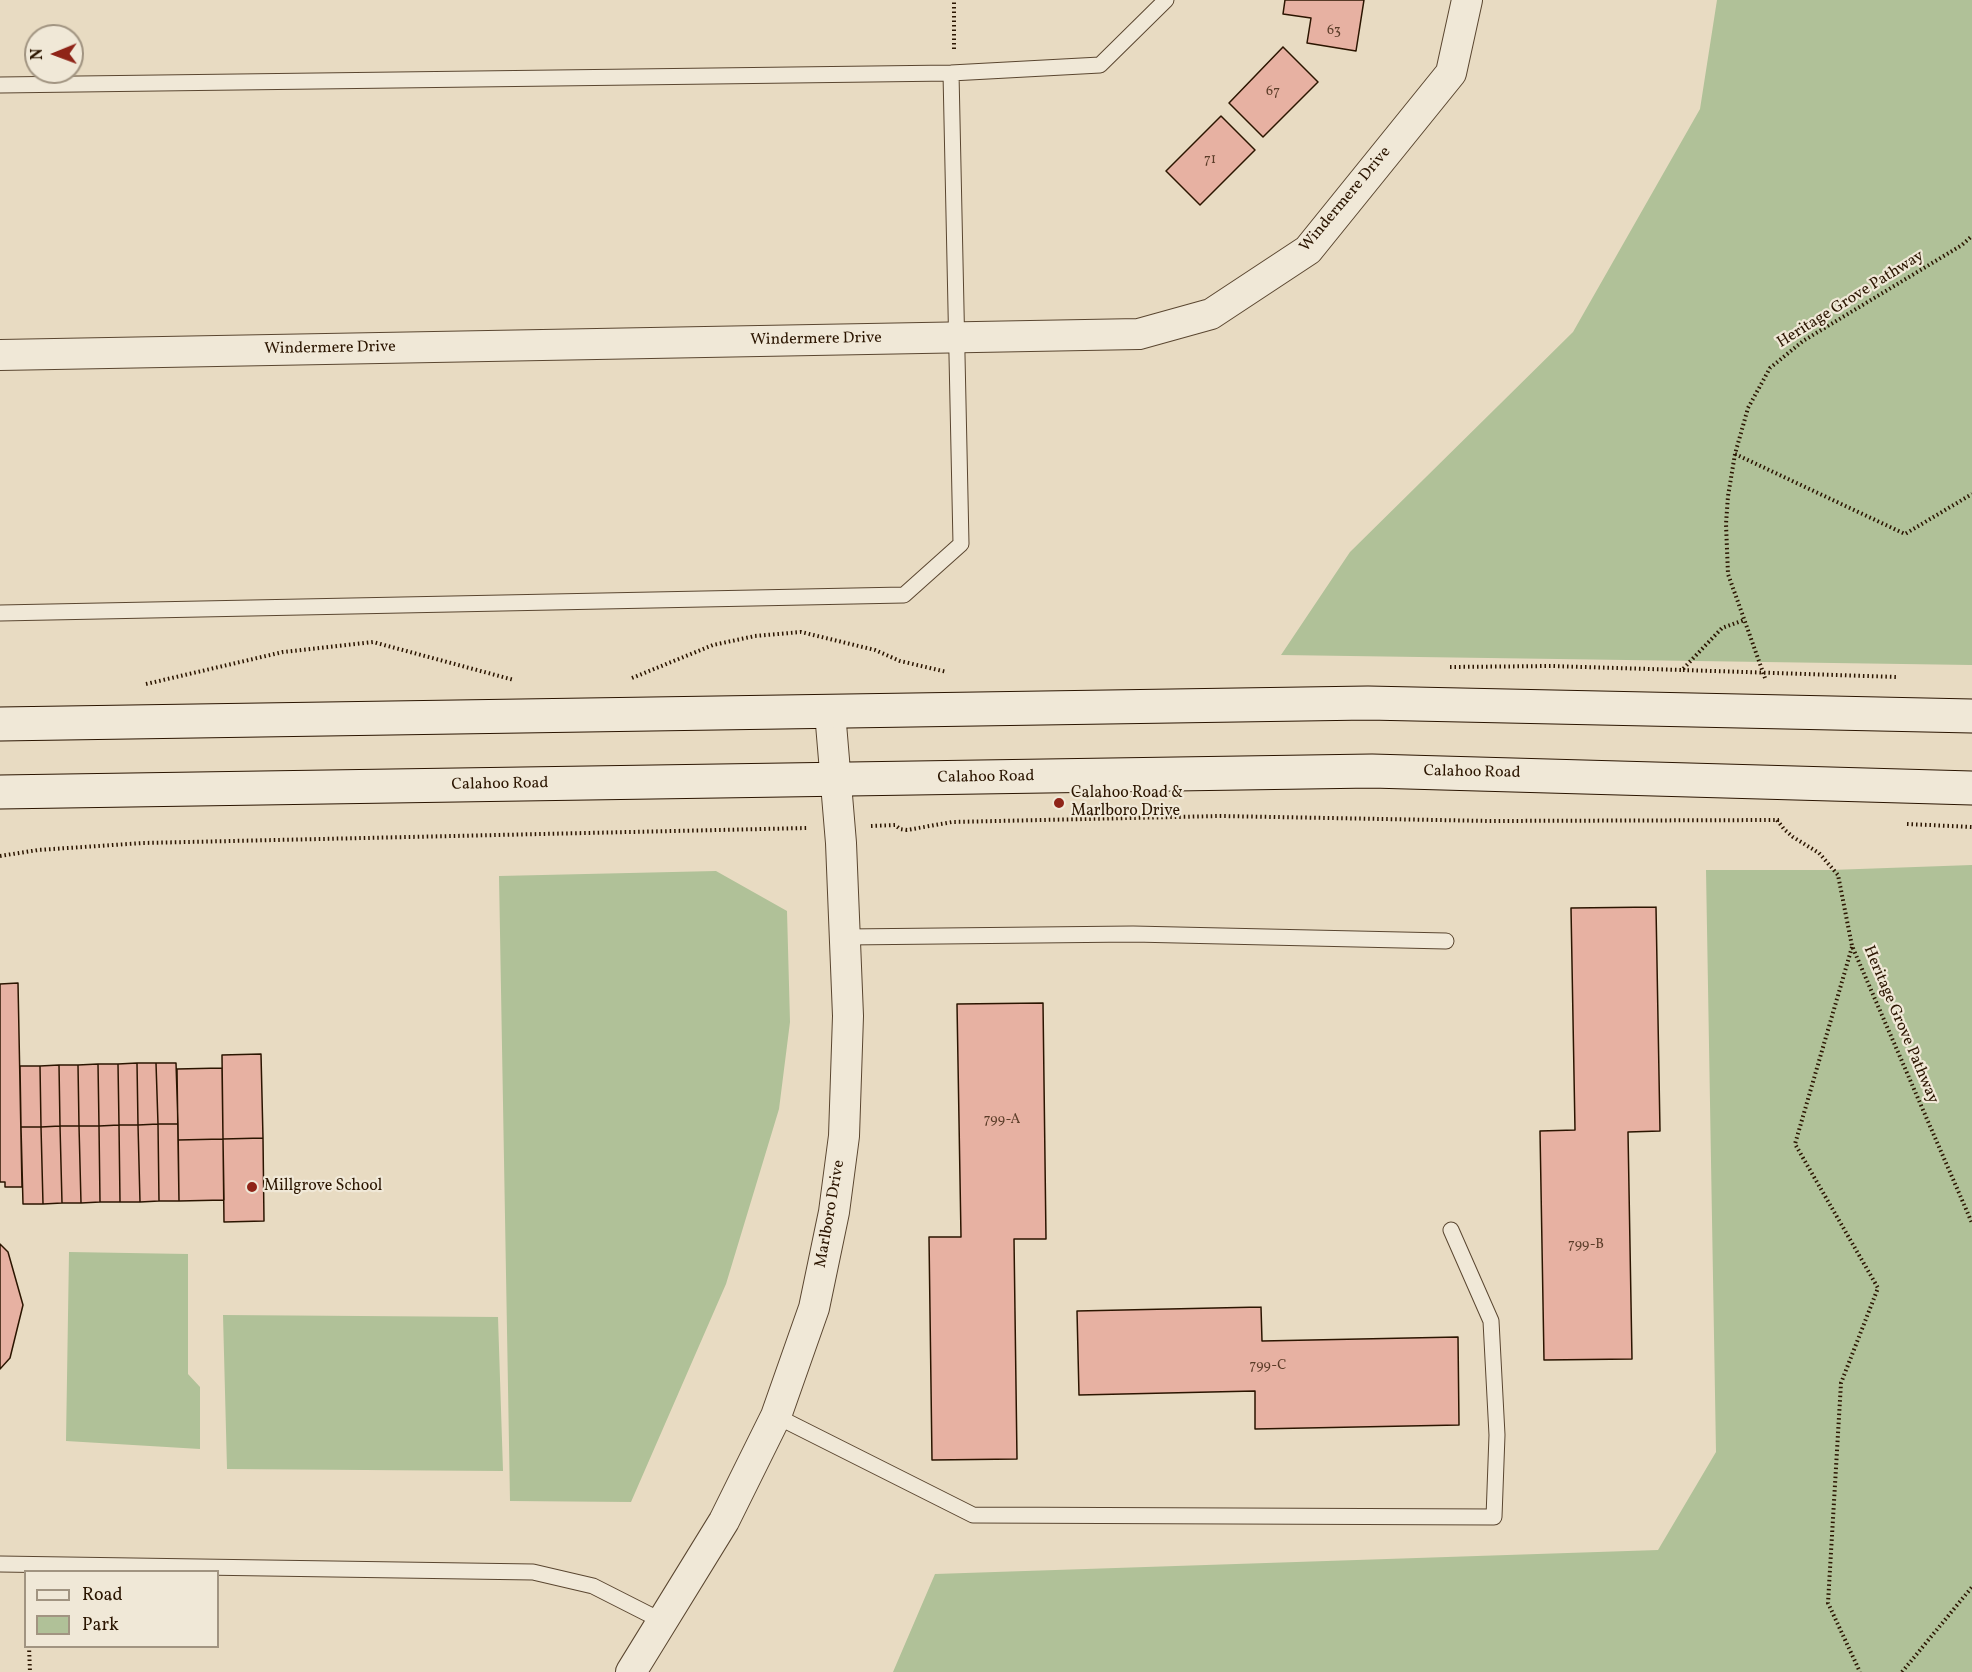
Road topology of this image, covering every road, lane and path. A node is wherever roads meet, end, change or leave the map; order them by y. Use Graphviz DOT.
graph roads {
  1 [pos="954,0"];
  2 [pos="1166,0"];
  3 [pos="1467,0"];
  4 [pos="951,73"];
  5 [pos="0,85"];
  6 [pos="1972,236"];
  7 [pos="958,338"];
  8 [pos="0,356"];
  9 [pos="1735,454"];
  10 [pos="1972,494"];
  11 [pos="0,613"];
  12 [pos="1744,620"];
  13 [pos="1444,667"];
  14 [pos="1682,670"];
  15 [pos="958,672"];
  16 [pos="1765,672"];
  17 [pos="1903,677"];
  18 [pos="622,678"];
  19 [pos="523,679"];
  20 [pos="137,684"];
  21 [pos="831,712"];
  22 [pos="1972,716"];
  23 [pos="0,724"];
  24 [pos="836,780"];
  25 [pos="1972,788"];
  26 [pos="0,792"];
  27 [pos="1777,820"];
  28 [pos="1788,820"];
  29 [pos="1897,823"];
  30 [pos="840,827"];
  31 [pos="1972,827"];
  32 [pos="0,856"];
  33 [pos="846,937"];
  34 [pos="1446,941"];
  35 [pos="1852,946"];
  36 [pos="1972,1223"];
  37 [pos="1451,1230"];
  38 [pos="776,1416"];
  39 [pos="0,1564"];
  40 [pos="1972,1587"];
  41 [pos="662,1621"];
  42 [pos="29,1648"];
  43 [pos="30,1672"];
  44 [pos="631,1672"];
  45 [pos="1860,1672"];
  46 [pos="1902,1672"];
  1 -- 4 [label="path"];
  2 -- 4 [label="lane"];
  3 -- 7 [label="street, Windermere Drive"];
  4 -- 5 [label="lane"];
  4 -- 7 [label="lane"];
  6 -- 9 [label="path, Heritage Grove Pathway"];
  7 -- 8 [label="street, Windermere Drive"];
  7 -- 11 [label="lane"];
  9 -- 10 [label="path"];
  9 -- 12 [label="path, Heritage Grove Pathway"];
  12 -- 14 [label="path"];
  12 -- 16 [label="path, Heritage Grove Pathway"];
  13 -- 14 [label="path"];
  14 -- 16 [label="path"];
  15 -- 18 [label="path"];
  16 -- 17 [label="path"];
  19 -- 20 [label="path"];
  21 -- 22 [label="main road"];
  21 -- 23 [label="main road"];
  21 -- 24 [label="street, Marlboro Drive"];
  24 -- 25 [label="main road, Calahoo Road"];
  24 -- 26 [label="main road, Calahoo Road"];
  24 -- 30 [label="street, Marlboro Drive"];
  27 -- 28 [label="path"];
  27 -- 30 [label="path"];
  27 -- 35 [label="path, Heritage Grove Pathway"];
  29 -- 31 [label="path"];
  30 -- 32 [label="path"];
  30 -- 33 [label="street, Marlboro Drive"];
  33 -- 34 [label="lane"];
  33 -- 38 [label="street, Marlboro Drive"];
  35 -- 36 [label="path, Heritage Grove Pathway"];
  35 -- 45 [label="path"];
  37 -- 38 [label="lane"];
  38 -- 41 [label="street, Marlboro Drive"];
  39 -- 41 [label="lane"];
  40 -- 46 [label="path"];
  41 -- 44 [label="street, Marlboro Drive"];
  42 -- 43 [label="path"];
}
